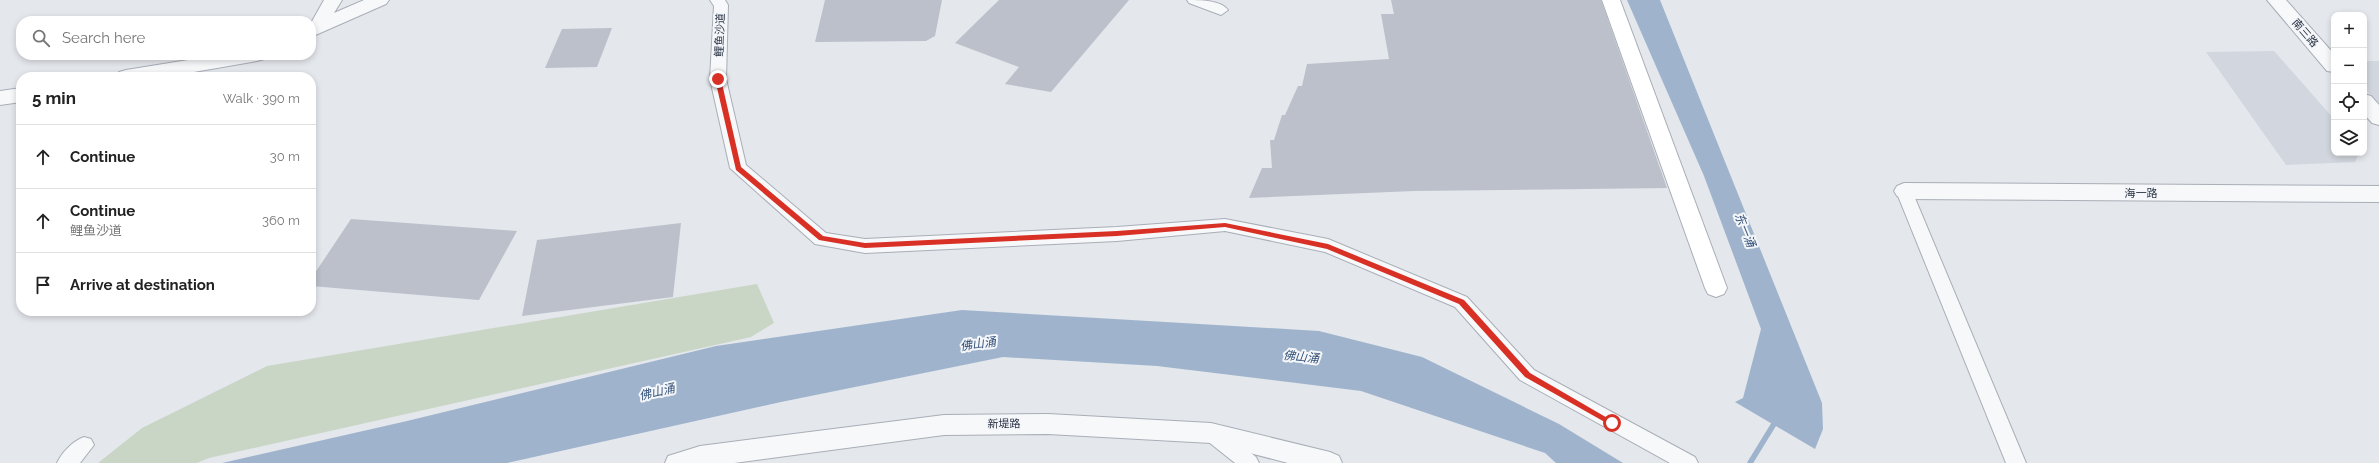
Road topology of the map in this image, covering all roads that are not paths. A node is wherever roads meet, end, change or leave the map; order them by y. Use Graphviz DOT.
graph roads {
  1 [pos="333,0"];
  2 [pos="380,0"];
  3 [pos="717,0"];
  4 [pos="1194,0"];
  5 [pos="1611,0"];
  6 [pos="2276,0"];
  7 [pos="1221,10"];
  8 [pos="316,27"];
  9 [pos="316,29"];
  10 [pos="227,60"];
  11 [pos="2331,63"];
  12 [pos="156,72"];
  13 [pos="16,95"];
  14 [pos="0,98"];
  15 [pos="2367,104"];
  16 [pos="2379,118"];
  17 [pos="1904,191"];
  18 [pos="2379,194"];
  19 [pos="1716,288"];
  20 [pos="1211,433"];
  21 [pos="84,445"];
  22 [pos="67,463"];
  23 [pos="677,463"];
  24 [pos="1248,463"];
  25 [pos="1330,463"];
  26 [pos="1688,463"];
  27 [pos="2016,463"];
  1 -- 8 [label="street"];
  2 -- 9 [label="street"];
  3 -- 26 [label="street, 鲤鱼沙道"];
  4 -- 7 [label="street"];
  5 -- 19 [label="main road"];
  6 -- 11 [label="street, 南三路"];
  10 -- 12 [label="street"];
  13 -- 14 [label="street"];
  15 -- 16 [label="street"];
  17 -- 18 [label="street, 海一路"];
  17 -- 27 [label="street"];
  20 -- 23 [label="street, 新堤路"];
  20 -- 24 [label="street"];
  20 -- 25 [label="street, 新堤路"];
  21 -- 22 [label="street"];
}
